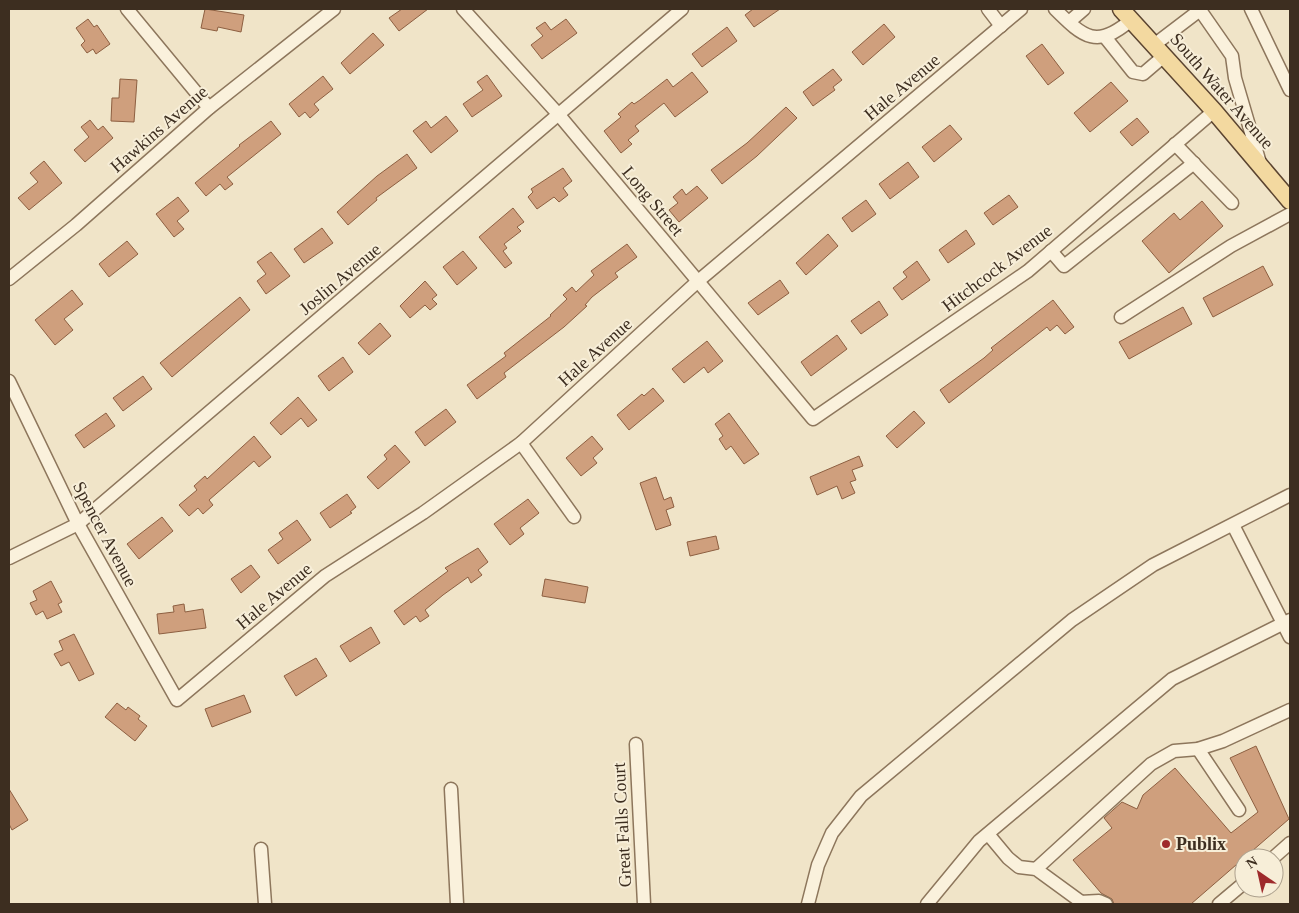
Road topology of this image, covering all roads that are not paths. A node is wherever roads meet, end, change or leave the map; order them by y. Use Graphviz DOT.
graph roads {
  1 [pos="127,9"];
  2 [pos="334,9"];
  3 [pos="463,9"];
  4 [pos="682,9"];
  5 [pos="988,9"];
  6 [pos="1021,9"];
  7 [pos="1055,9"];
  8 [pos="1084,9"];
  9 [pos="1251,9"];
  10 [pos="1126,14"];
  11 [pos="1069,22"];
  12 [pos="1001,26"];
  13 [pos="1105,37"];
  14 [pos="1159,50"];
  15 [pos="1290,90"];
  16 [pos="209,108"];
  17 [pos="1214,111"];
  18 [pos="559,115"];
  19 [pos="1176,144"];
  20 [pos="1194,163"];
  21 [pos="1260,166"];
  22 [pos="1290,201"];
  23 [pos="1232,203"];
  24 [pos="1290,214"];
  25 [pos="1050,251"];
  26 [pos="9,279"];
  27 [pos="697,282"];
  28 [pos="1121,317"];
  29 [pos="9,381"];
  30 [pos="813,419"];
  31 [pos="521,443"];
  32 [pos="1290,496"];
  33 [pos="574,517"];
  34 [pos="78,524"];
  35 [pos="1233,525"];
  36 [pos="9,558"];
  37 [pos="1287,622"];
  38 [pos="1290,637"];
  39 [pos="176,700"];
  40 [pos="1290,710"];
  41 [pos="636,744"];
  42 [pos="1198,749"];
  43 [pos="451,789"];
  44 [pos="1239,810"];
  45 [pos="988,834"];
  46 [pos="261,849"];
  47 [pos="1036,869"];
  48 [pos="1234,890"];
  49 [pos="1082,903"];
  50 [pos="265,904"];
  51 [pos="457,904"];
  52 [pos="644,904"];
  53 [pos="808,904"];
  54 [pos="927,904"];
  55 [pos="1106,904"];
  56 [pos="1218,904"];
  1 -- 16 [label="street"];
  2 -- 16 [label="street, Hawkins Avenue"];
  3 -- 18 [label="street, Long Street"];
  4 -- 18 [label="street, Joslin Avenue"];
  5 -- 12 [label="street"];
  6 -- 12 [label="street, Hale Avenue"];
  7 -- 11 [label="street"];
  8 -- 11 [label="street"];
  9 -- 15 [label="street"];
  10 -- 13 [label="street"];
  10 -- 14 [label="main road, South Water Avenue"];
  11 -- 13 [label="street"];
  12 -- 27 [label="street, Hale Avenue"];
  13 -- 14 [label="street"];
  14 -- 17 [label="main road, South Water Avenue"];
  14 -- 21 [label="street"];
  16 -- 26 [label="street, Hawkins Avenue"];
  17 -- 19 [label="street, Hitchcock Avenue"];
  17 -- 21 [label="main road, South Water Avenue"];
  18 -- 27 [label="street, Long Street"];
  18 -- 34 [label="street, Joslin Avenue"];
  19 -- 20 [label="street"];
  19 -- 25 [label="street, Hitchcock Avenue"];
  20 -- 23 [label="street"];
  20 -- 25 [label="street"];
  21 -- 22 [label="main road, South Water Avenue"];
  24 -- 28 [label="street"];
  25 -- 30 [label="street, Hitchcock Avenue"];
  27 -- 30 [label="street, Long Street"];
  27 -- 31 [label="street, Hale Avenue"];
  29 -- 34 [label="street, Spencer Avenue"];
  31 -- 33 [label="street"];
  31 -- 39 [label="street, Hale Avenue"];
  32 -- 35 [label="street"];
  34 -- 36 [label="street, Joslin Avenue"];
  34 -- 39 [label="street, Spencer Avenue"];
  35 -- 37 [label="street"];
  35 -- 53 [label="street"];
  37 -- 38 [label="street"];
  37 -- 45 [label="street"];
  40 -- 42 [label="street"];
  41 -- 52 [label="street, Great Falls Court"];
  42 -- 44 [label="street"];
  42 -- 47 [label="street"];
  43 -- 51 [label="street"];
  45 -- 47 [label="street"];
  45 -- 54 [label="street"];
  46 -- 50 [label="street"];
  47 -- 49 [label="street"];
  48 -- 56 [label="street"];
  49 -- 55 [label="street"];
}
